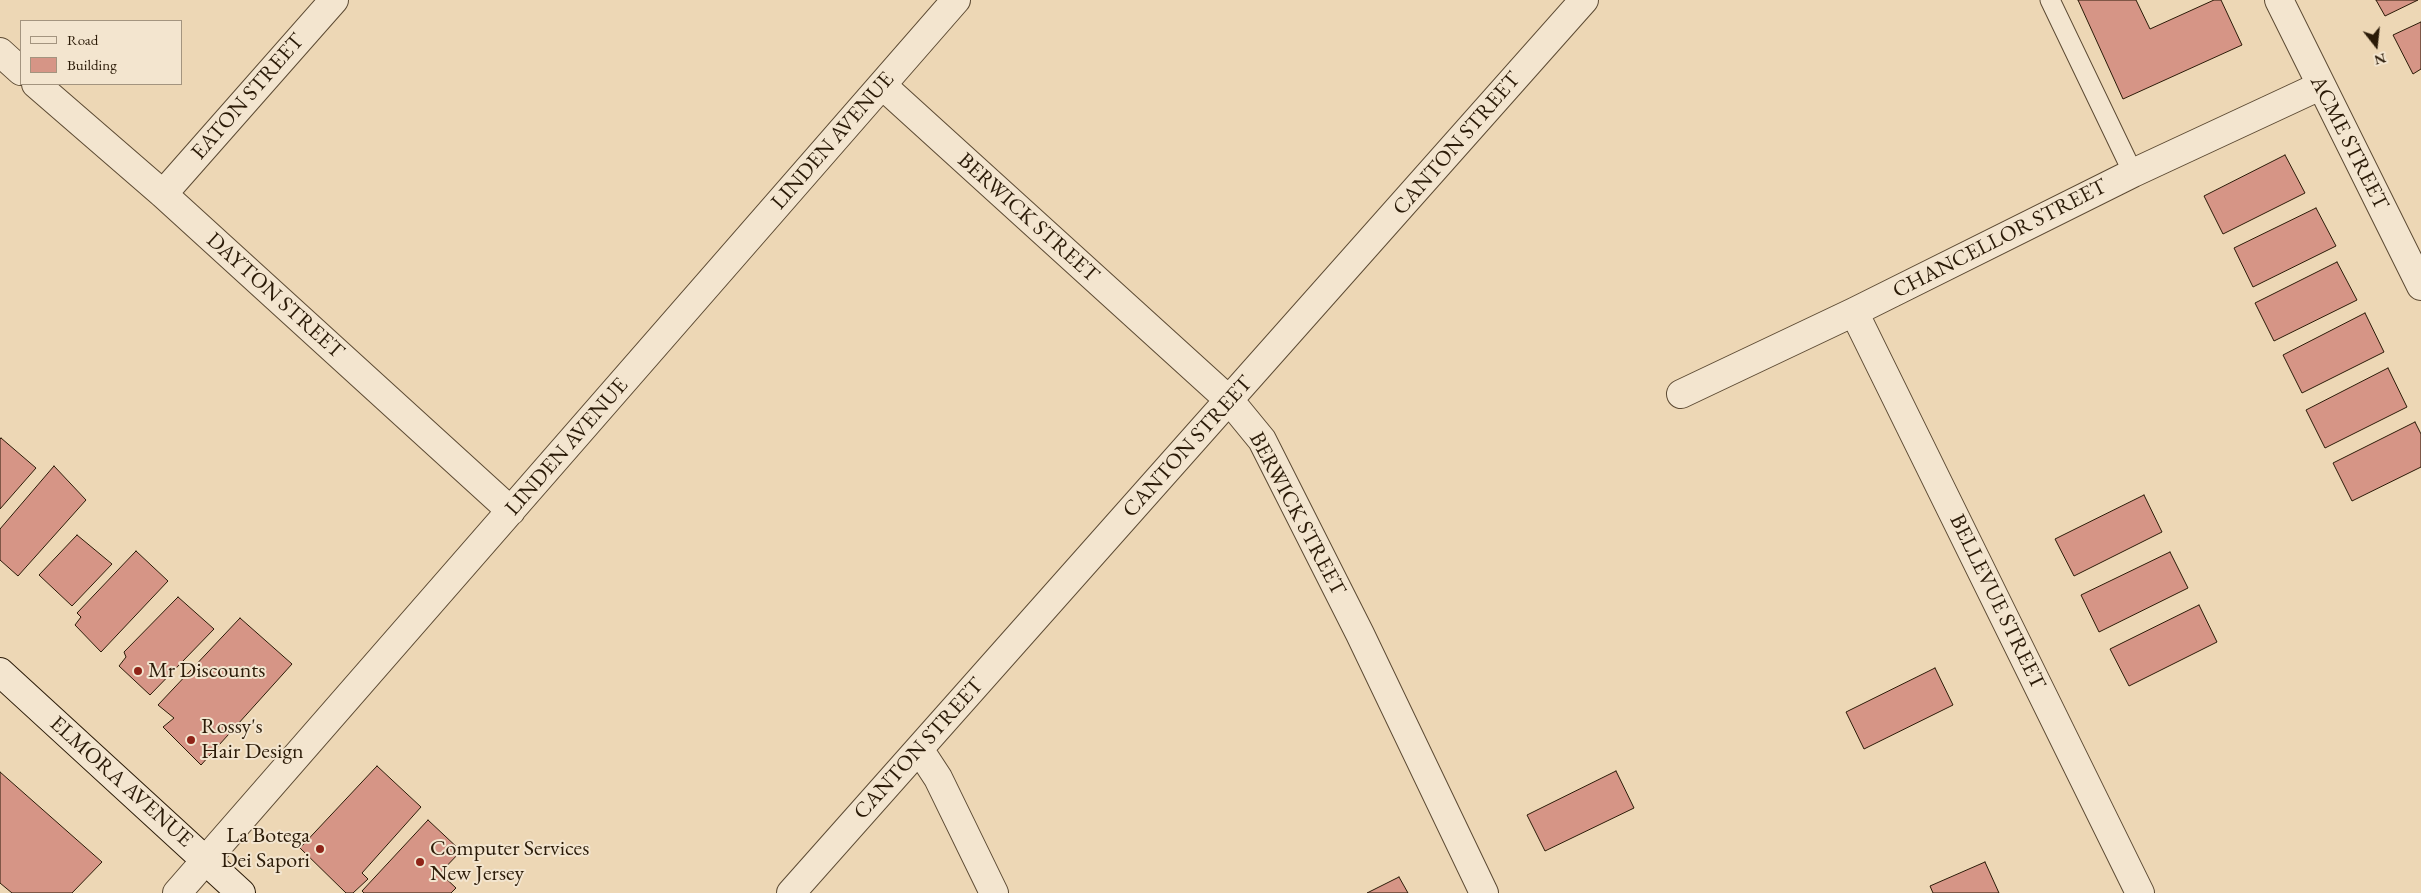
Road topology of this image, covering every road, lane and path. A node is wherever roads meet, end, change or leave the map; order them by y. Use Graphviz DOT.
graph roads {
  1 [pos="334,0"];
  2 [pos="956,0"];
  3 [pos="1584,0"];
  4 [pos="2050,0"];
  5 [pos="2279,0"];
  6 [pos="0,52"];
  7 [pos="20,70"];
  8 [pos="37,85"];
  9 [pos="882,85"];
  10 [pos="2320,86"];
  11 [pos="2133,173"];
  12 [pos="163,194"];
  13 [pos="2421,286"];
  14 [pos="1854,312"];
  15 [pos="1681,394"];
  16 [pos="1230,401"];
  17 [pos="511,511"];
  18 [pos="0,672"];
  19 [pos="919,749"];
  20 [pos="208,860"];
  21 [pos="177,893"];
  22 [pos="241,893"];
  23 [pos="792,893"];
  24 [pos="994,893"];
  25 [pos="1484,893"];
  26 [pos="2140,893"];
  1 -- 12 [label="street, EATON STREET"];
  2 -- 9 [label="street, LINDEN AVENUE"];
  3 -- 16 [label="street, CANTON STREET"];
  4 -- 11 [label="lane"];
  5 -- 10 [label="street, ACME STREET"];
  6 -- 7 [label="street"];
  8 -- 12 [label="street, DAYTON STREET"];
  9 -- 16 [label="street, BERWICK STREET"];
  9 -- 17 [label="street, LINDEN AVENUE"];
  10 -- 11 [label="street, CHANCELLOR STREET"];
  10 -- 13 [label="street, ACME STREET"];
  11 -- 14 [label="street, CHANCELLOR STREET"];
  12 -- 17 [label="street, DAYTON STREET"];
  14 -- 15 [label="street, CHANCELLOR STREET"];
  14 -- 26 [label="street, BELLEVUE STREET"];
  16 -- 19 [label="street, CANTON STREET"];
  16 -- 25 [label="street, BERWICK STREET"];
  17 -- 20 [label="street, LINDEN AVENUE"];
  18 -- 20 [label="street, ELMORA AVENUE"];
  19 -- 23 [label="street, CANTON STREET"];
  19 -- 24 [label="street"];
  20 -- 21 [label="street, LINDEN AVENUE"];
  20 -- 22 [label="street, ELMORA AVENUE"];
}
